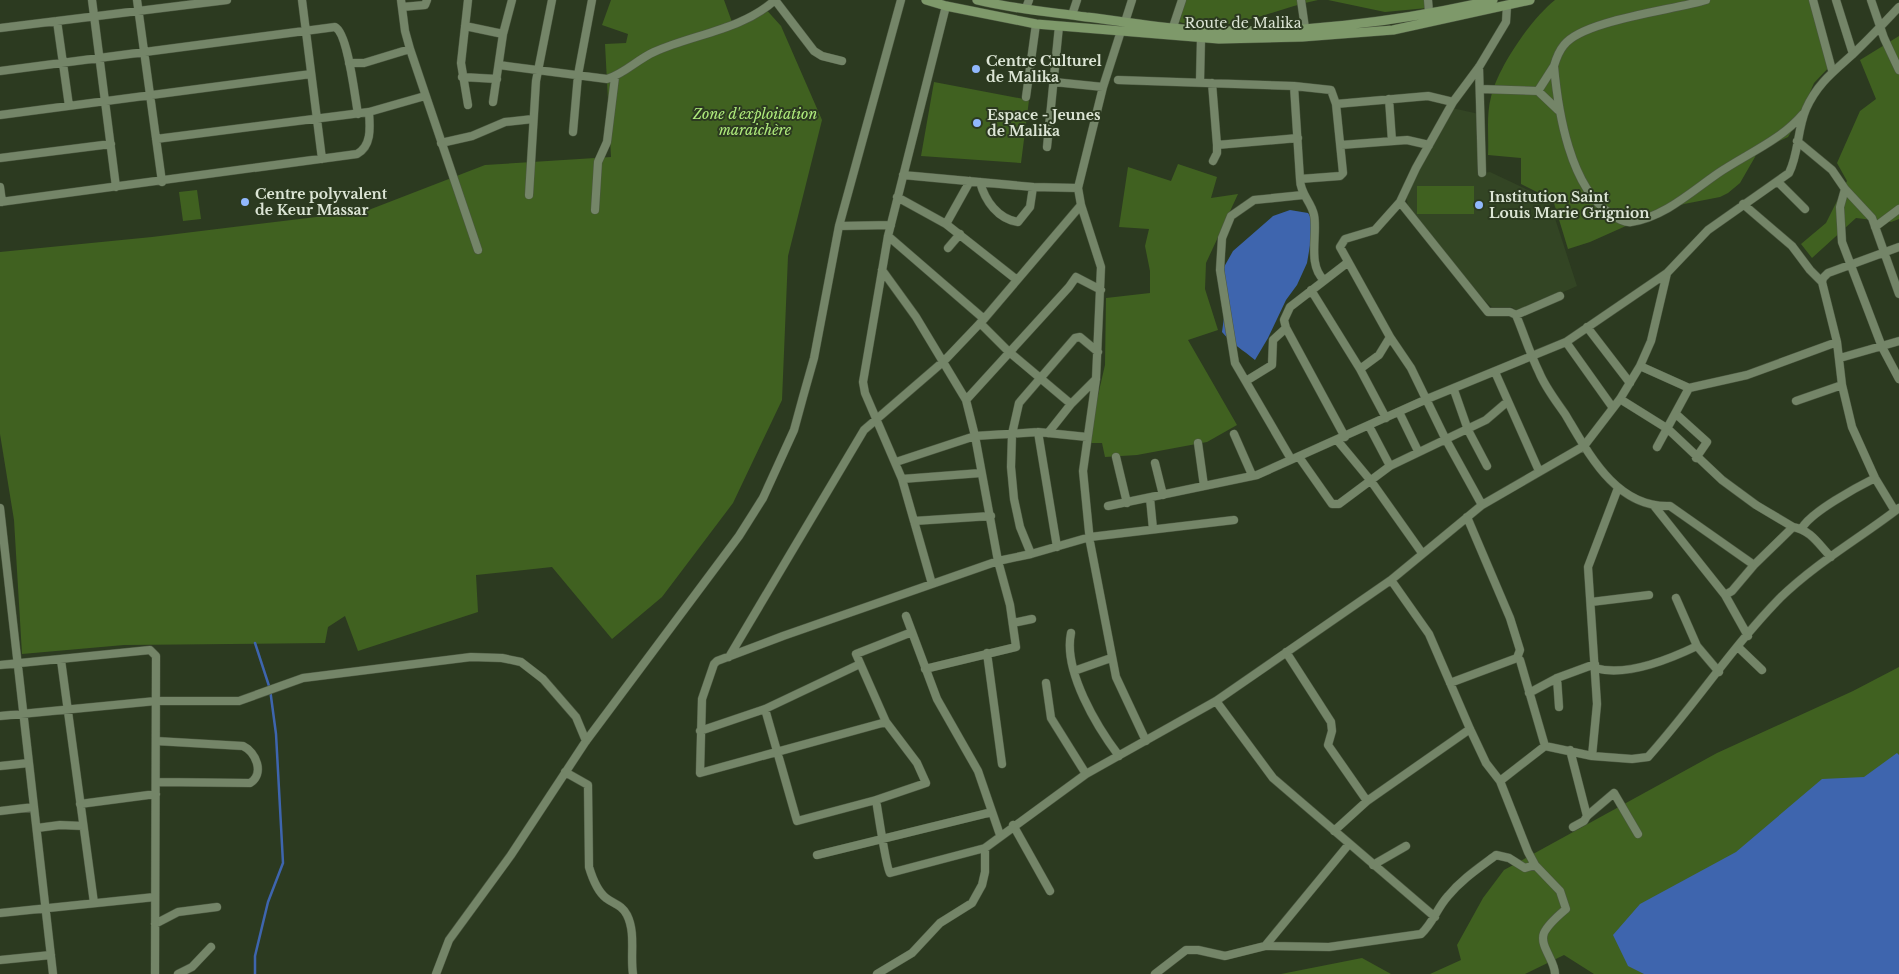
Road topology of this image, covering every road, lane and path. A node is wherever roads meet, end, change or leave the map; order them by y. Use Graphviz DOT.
graph roads {
  1 [pos="92,0"];
  2 [pos="137,0"];
  3 [pos="227,0"];
  4 [pos="302,0"];
  5 [pos="427,0"];
  6 [pos="468,0"];
  7 [pos="512,0"];
  8 [pos="552,0"];
  9 [pos="592,0"];
  10 [pos="775,0"];
  11 [pos="901,0"];
  12 [pos="926,0"];
  13 [pos="981,0"];
  14 [pos="1077,0"];
  15 [pos="1132,0"];
  16 [pos="1182,0"];
  17 [pos="1300,0"];
  18 [pos="1428,0"];
  19 [pos="1493,0"];
  20 [pos="1530,0"];
  21 [pos="1706,0"];
  22 [pos="1813,0"];
  23 [pos="1836,0"];
  24 [pos="1870,0"];
  25 [pos="1684,3"];
  26 [pos="402,4"];
  27 [pos="1027,4"];
  28 [pos="946,6"];
  29 [pos="1507,6"];
  30 [pos="1899,7"];
  31 [pos="139,11"];
  32 [pos="1429,12"];
  33 [pos="1072,15"];
  34 [pos="94,17"];
  35 [pos="57,21"];
  36 [pos="1125,22"];
  37 [pos="1036,24"];
  38 [pos="465,26"];
  39 [pos="1059,26"];
  40 [pos="1880,26"];
  41 [pos="1173,27"];
  42 [pos="0,28"];
  43 [pos="1305,28"];
  44 [pos="306,29"];
  45 [pos="1121,31"];
  46 [pos="503,34"];
  47 [pos="1201,38"];
  48 [pos="410,49"];
  49 [pos="144,51"];
  50 [pos="1853,54"];
  51 [pos="99,58"];
  52 [pos="842,61"];
  53 [pos="63,62"];
  54 [pos="349,63"];
  55 [pos="499,65"];
  56 [pos="1554,66"];
  57 [pos="1479,67"];
  58 [pos="538,70"];
  59 [pos="1832,70"];
  60 [pos="1899,70"];
  61 [pos="0,71"];
  62 [pos="311,74"];
  63 [pos="578,75"];
  64 [pos="615,77"];
  65 [pos="462,78"];
  66 [pos="497,79"];
  67 [pos="1118,80"];
  68 [pos="1054,82"];
  69 [pos="1200,82"];
  70 [pos="1212,83"];
  71 [pos="1294,86"];
  72 [pos="1102,87"];
  73 [pos="1480,90"];
  74 [pos="1538,91"];
  75 [pos="150,96"];
  76 [pos="425,96"];
  77 [pos="1026,97"];
  78 [pos="1389,99"];
  79 [pos="105,102"];
  80 [pos="493,102"];
  81 [pos="1452,102"];
  82 [pos="1336,104"];
  83 [pos="468,105"];
  84 [pos="69,106"];
  85 [pos="1558,110"];
  86 [pos="1805,111"];
  87 [pos="369,112"];
  88 [pos="358,114"];
  89 [pos="0,115"];
  90 [pos="316,118"];
  91 [pos="533,119"];
  92 [pos="573,132"];
  93 [pos="1298,138"];
  94 [pos="156,139"];
  95 [pos="1392,141"];
  96 [pos="1797,142"];
  97 [pos="441,143"];
  98 [pos="111,144"];
  99 [pos="1429,144"];
  100 [pos="1218,145"];
  101 [pos="1340,145"];
  102 [pos="1047,147"];
  103 [pos="0,158"];
  104 [pos="322,159"];
  105 [pos="1213,160"];
  106 [pos="1482,173"];
  107 [pos="903,175"];
  108 [pos="1300,179"];
  109 [pos="970,181"];
  110 [pos="162,182"];
  111 [pos="980,182"];
  112 [pos="1778,182"];
  113 [pos="0,187"];
  114 [pos="1033,187"];
  115 [pos="116,188"];
  116 [pos="1078,188"];
  117 [pos="1845,189"];
  118 [pos="529,195"];
  119 [pos="1303,195"];
  120 [pos="898,197"];
  121 [pos="1,202"];
  122 [pos="1400,202"];
  123 [pos="1743,204"];
  124 [pos="1081,205"];
  125 [pos="1805,209"];
  126 [pos="1899,209"];
  127 [pos="595,210"];
  128 [pos="946,224"];
  129 [pos="891,225"];
  130 [pos="839,226"];
  131 [pos="1876,227"];
  132 [pos="960,234"];
  133 [pos="888,236"];
  134 [pos="1899,247"];
  135 [pos="948,248"];
  136 [pos="478,250"];
  137 [pos="1883,251"];
  138 [pos="1347,262"];
  139 [pos="1851,263"];
  140 [pos="882,270"];
  141 [pos="1667,273"];
  142 [pos="1017,280"];
  143 [pos="1324,280"];
  144 [pos="1822,282"];
  145 [pos="1100,290"];
  146 [pos="1312,290"];
  147 [pos="1899,294"];
  148 [pos="1560,296"];
  149 [pos="1516,316"];
  150 [pos="982,321"];
  151 [pos="1587,327"];
  152 [pos="1286,328"];
  153 [pos="1390,338"];
  154 [pos="1899,341"];
  155 [pos="1566,342"];
  156 [pos="1837,342"];
  157 [pos="1882,347"];
  158 [pos="1008,351"];
  159 [pos="1098,352"];
  160 [pos="1533,356"];
  161 [pos="1840,358"];
  162 [pos="944,362"];
  163 [pos="1640,366"];
  164 [pos="1360,369"];
  165 [pos="1495,372"];
  166 [pos="1042,378"];
  167 [pos="1899,378"];
  168 [pos="1096,379"];
  169 [pos="1246,381"];
  170 [pos="1630,384"];
  171 [pos="1842,385"];
  172 [pos="1689,388"];
  173 [pos="1454,390"];
  174 [pos="1426,399"];
  175 [pos="1620,399"];
  176 [pos="966,400"];
  177 [pos="1796,401"];
  178 [pos="1507,402"];
  179 [pos="1071,404"];
  180 [pos="1613,408"];
  181 [pos="1399,412"];
  182 [pos="1676,414"];
  183 [pos="876,418"];
  184 [pos="1386,418"];
  185 [pos="1369,426"];
  186 [pos="1668,429"];
  187 [pos="1468,430"];
  188 [pos="1038,432"];
  189 [pos="1048,433"];
  190 [pos="1012,434"];
  191 [pos="1234,434"];
  192 [pos="975,436"];
  193 [pos="1087,437"];
  194 [pos="1341,438"];
  195 [pos="1445,438"];
  196 [pos="1198,444"];
  197 [pos="1584,446"];
  198 [pos="1657,447"];
  199 [pos="1418,452"];
  200 [pos="1116,457"];
  201 [pos="1295,458"];
  202 [pos="1696,458"];
  203 [pos="896,462"];
  204 [pos="1155,463"];
  205 [pos="1390,466"];
  206 [pos="1488,466"];
  207 [pos="1539,471"];
  208 [pos="981,473"];
  209 [pos="1252,475"];
  210 [pos="1875,478"];
  211 [pos="902,479"];
  212 [pos="1371,481"];
  213 [pos="1204,486"];
  214 [pos="1618,488"];
  215 [pos="1163,495"];
  216 [pos="1150,498"];
  217 [pos="1127,503"];
  218 [pos="1482,505"];
  219 [pos="1108,506"];
  220 [pos="1655,507"];
  221 [pos="0,508"];
  222 [pos="1897,509"];
  223 [pos="991,516"];
  224 [pos="1467,517"];
  225 [pos="1234,520"];
  226 [pos="914,521"];
  227 [pos="1793,527"];
  228 [pos="1802,528"];
  229 [pos="1153,529"];
  230 [pos="1090,537"];
  231 [pos="2,547"];
  232 [pos="1057,547"];
  233 [pos="1422,553"];
  234 [pos="1030,554"];
  235 [pos="1831,557"];
  236 [pos="998,561"];
  237 [pos="1754,565"];
  238 [pos="1390,580"];
  239 [pos="932,584"];
  240 [pos="1650,595"];
  241 [pos="1725,595"];
  242 [pos="1676,598"];
  243 [pos="1591,602"];
  244 [pos="906,616"];
  245 [pos="1032,619"];
  246 [pos="1013,622"];
  247 [pos="912,632"];
  248 [pos="1071,633"];
  249 [pos="1748,636"];
  250 [pos="1697,646"];
  251 [pos="1738,647"];
  252 [pos="1286,652"];
  253 [pos="987,653"];
  254 [pos="729,657"];
  255 [pos="1111,658"];
  256 [pos="1517,658"];
  257 [pos="61,660"];
  258 [pos="860,664"];
  259 [pos="0,665"];
  260 [pos="18,665"];
  261 [pos="1595,666"];
  262 [pos="925,669"];
  263 [pos="1762,670"];
  264 [pos="1074,671"];
  265 [pos="1719,672"];
  266 [pos="1557,678"];
  267 [pos="1046,683"];
  268 [pos="1450,683"];
  269 [pos="1529,693"];
  270 [pos="156,701"];
  271 [pos="1216,701"];
  272 [pos="1559,707"];
  273 [pos="68,708"];
  274 [pos="766,709"];
  275 [pos="24,713"];
  276 [pos="0,716"];
  277 [pos="886,722"];
  278 [pos="1470,729"];
  279 [pos="700,732"];
  280 [pos="156,741"];
  281 [pos="586,741"];
  282 [pos="1146,741"];
  283 [pos="1545,746"];
  284 [pos="1570,750"];
  285 [pos="778,751"];
  286 [pos="1119,756"];
  287 [pos="1592,756"];
  288 [pos="29,762"];
  289 [pos="1002,764"];
  290 [pos="0,766"];
  291 [pos="565,772"];
  292 [pos="1086,774"];
  293 [pos="1500,781"];
  294 [pos="156,782"];
  295 [pos="156,794"];
  296 [pos="876,800"];
  297 [pos="1367,801"];
  298 [pos="80,804"];
  299 [pos="34,808"];
  300 [pos="0,811"];
  301 [pos="992,812"];
  302 [pos="1587,816"];
  303 [pos="1013,825"];
  304 [pos="84,826"];
  305 [pos="1574,827"];
  306 [pos="37,828"];
  307 [pos="1334,831"];
  308 [pos="1638,834"];
  309 [pos="1000,835"];
  310 [pos="884,840"];
  311 [pos="1349,844"];
  312 [pos="1406,846"];
  313 [pos="985,848"];
  314 [pos="817,855"];
  315 [pos="1373,865"];
  316 [pos="1535,865"];
  317 [pos="1050,891"];
  318 [pos="155,896"];
  319 [pos="94,903"];
  320 [pos="217,907"];
  321 [pos="46,908"];
  322 [pos="0,913"];
  323 [pos="1435,917"];
  324 [pos="155,924"];
  325 [pos="1265,946"];
  326 [pos="211,947"];
  327 [pos="51,955"];
  328 [pos="0,960"];
  329 [pos="53,974"];
  330 [pos="155,974"];
  331 [pos="178,974"];
  332 [pos="436,974"];
  333 [pos="633,974"];
  334 [pos="877,974"];
  335 [pos="1155,974"];
  336 [pos="1556,974"];
  1 -- 34 [label="street"];
  2 -- 31 [label="street"];
  3 -- 31 [label="street"];
  4 -- 44 [label="street"];
  5 -- 26 [label="street"];
  6 -- 38 [label="street"];
  7 -- 46 [label="street"];
  8 -- 58 [label="street"];
  9 -- 63 [label="street"];
  10 -- 52 [label="street"];
  10 -- 64 [label="street"];
  11 -- 130 [label="street"];
  12 -- 28 [label="main road, Route de Malika"];
  13 -- 27 [label="main road, Route de Malika"];
  14 -- 33 [label="street"];
  15 -- 36 [label="street"];
  16 -- 41 [label="street"];
  17 -- 43 [label="street"];
  18 -- 32 [label="street"];
  19 -- 32 [label="main road, Route de Malika"];
  20 -- 29 [label="main road, Route de Malika"];
  21 -- 25 [label="street"];
  22 -- 59 [label="street"];
  23 -- 50 [label="street"];
  24 -- 40 [label="street"];
  25 -- 56 [label="street"];
  26 -- 48 [label="street"];
  27 -- 33 [label="main road, Route de Malika"];
  28 -- 37 [label="main road, Route de Malika"];
  28 -- 107 [label="street"];
  29 -- 47 [label="main road, Route de Malika"];
  29 -- 57 [label="street"];
  30 -- 40 [label="street"];
  31 -- 34 [label="street"];
  31 -- 49 [label="street"];
  32 -- 43 [label="main road, Route de Malika"];
  33 -- 36 [label="main road, Route de Malika"];
  34 -- 35 [label="street"];
  34 -- 51 [label="street"];
  35 -- 42 [label="street"];
  35 -- 53 [label="street"];
  36 -- 41 [label="main road, Route de Malika"];
  37 -- 39 [label="main road, Route de Malika"];
  37 -- 77 [label="street"];
  38 -- 46 [label="street"];
  38 -- 65 [label="street"];
  39 -- 45 [label="main road, Route de Malika"];
  39 -- 68 [label="street"];
  40 -- 50 [label="street"];
  40 -- 60 [label="street"];
  41 -- 43 [label="main road, Route de Malika"];
  44 -- 49 [label="street"];
  44 -- 54 [label="street"];
  44 -- 62 [label="street"];
  45 -- 47 [label="main road, Route de Malika"];
  45 -- 72 [label="street"];
  46 -- 55 [label="street"];
  47 -- 69 [label="street"];
  48 -- 54 [label="street"];
  48 -- 76 [label="street"];
  49 -- 51 [label="street"];
  49 -- 75 [label="street"];
  50 -- 59 [label="street"];
  51 -- 53 [label="street"];
  51 -- 79 [label="street"];
  53 -- 61 [label="street"];
  53 -- 84 [label="street"];
  54 -- 88 [label="street"];
  55 -- 58 [label="street"];
  55 -- 66 [label="street"];
  56 -- 74 [label="street"];
  56 -- 85 [label="street"];
  57 -- 73 [label="street"];
  57 -- 81 [label="street"];
  58 -- 63 [label="street"];
  58 -- 91 [label="street"];
  59 -- 86 [label="street"];
  62 -- 75 [label="street"];
  62 -- 90 [label="street"];
  63 -- 64 [label="street"];
  63 -- 92 [label="street"];
  64 -- 127 [label="street"];
  65 -- 66 [label="street"];
  65 -- 83 [label="street"];
  66 -- 80 [label="street"];
  67 -- 69 [label="street"];
  68 -- 72 [label="street"];
  68 -- 102 [label="street"];
  69 -- 70 [label="street"];
  70 -- 71 [label="street"];
  70 -- 100 [label="street"];
  71 -- 82 [label="street"];
  71 -- 93 [label="street"];
  72 -- 116 [label="street"];
  73 -- 74 [label="street"];
  73 -- 106 [label="street"];
  74 -- 85 [label="street"];
  75 -- 79 [label="street"];
  75 -- 94 [label="street"];
  76 -- 87 [label="street"];
  76 -- 97 [label="street"];
  78 -- 81 [label="street"];
  78 -- 82 [label="street"];
  78 -- 95 [label="street"];
  79 -- 84 [label="street"];
  79 -- 98 [label="street"];
  81 -- 99 [label="street"];
  82 -- 101 [label="street"];
  84 -- 89 [label="street"];
  85 -- 86 [label="street"];
  86 -- 96 [label="street"];
  87 -- 88 [label="street"];
  87 -- 104 [label="street"];
  88 -- 90 [label="street"];
  90 -- 94 [label="street"];
  90 -- 104 [label="street"];
  91 -- 97 [label="street"];
  91 -- 118 [label="street"];
  93 -- 100 [label="street"];
  93 -- 108 [label="street"];
  94 -- 110 [label="street"];
  95 -- 99 [label="street"];
  95 -- 101 [label="street"];
  96 -- 112 [label="street"];
  96 -- 117 [label="street"];
  97 -- 136 [label="street"];
  98 -- 103 [label="street"];
  98 -- 115 [label="street"];
  99 -- 122 [label="street"];
  100 -- 105 [label="street"];
  101 -- 108 [label="street"];
  104 -- 110 [label="street"];
  107 -- 109 [label="street"];
  107 -- 120 [label="street"];
  108 -- 119 [label="street"];
  109 -- 111 [label="street"];
  109 -- 128 [label="street"];
  110 -- 115 [label="street"];
  111 -- 114 [label="street"];
  111 -- 114 [label="street"];
  112 -- 123 [label="street"];
  112 -- 125 [label="street"];
  113 -- 121 [label="street"];
  114 -- 116 [label="street"];
  115 -- 121 [label="street"];
  116 -- 124 [label="street"];
  117 -- 131 [label="street"];
  117 -- 139 [label="street"];
  119 -- 143 [label="street"];
  119 -- 169 [label="street"];
  120 -- 128 [label="street"];
  120 -- 129 [label="street"];
  122 -- 138 [label="street"];
  122 -- 149 [label="street"];
  123 -- 141 [label="street"];
  123 -- 144 [label="street"];
  124 -- 142 [label="street"];
  124 -- 145 [label="street"];
  126 -- 131 [label="street"];
  128 -- 132 [label="street"];
  129 -- 130 [label="street"];
  129 -- 133 [label="street"];
  130 -- 281 [label="street"];
  131 -- 137 [label="street"];
  132 -- 135 [label="street"];
  132 -- 142 [label="street"];
  133 -- 140 [label="street"];
  133 -- 150 [label="street"];
  134 -- 137 [label="street"];
  137 -- 139 [label="street"];
  137 -- 147 [label="street"];
  138 -- 143 [label="street"];
  138 -- 153 [label="street"];
  139 -- 144 [label="street"];
  139 -- 157 [label="street"];
  140 -- 162 [label="street"];
  140 -- 183 [label="street"];
  141 -- 151 [label="street"];
  141 -- 163 [label="street"];
  142 -- 150 [label="street"];
  143 -- 146 [label="street"];
  144 -- 156 [label="street"];
  145 -- 158 [label="street"];
  145 -- 159 [label="street"];
  146 -- 152 [label="street"];
  146 -- 164 [label="street"];
  148 -- 149 [label="street"];
  149 -- 160 [label="street"];
  150 -- 158 [label="street"];
  150 -- 162 [label="street"];
  151 -- 155 [label="street"];
  151 -- 170 [label="street"];
  152 -- 169 [label="street"];
  152 -- 194 [label="street"];
  153 -- 164 [label="street"];
  153 -- 174 [label="street"];
  154 -- 157 [label="street"];
  155 -- 160 [label="street"];
  155 -- 180 [label="street"];
  156 -- 161 [label="street"];
  156 -- 172 [label="street"];
  157 -- 161 [label="street"];
  157 -- 167 [label="street"];
  158 -- 166 [label="street"];
  158 -- 176 [label="street"];
  159 -- 166 [label="street"];
  159 -- 168 [label="street"];
  160 -- 165 [label="street"];
  160 -- 197 [label="street"];
  161 -- 171 [label="street"];
  162 -- 176 [label="street"];
  162 -- 183 [label="street"];
  163 -- 170 [label="street"];
  163 -- 172 [label="street"];
  164 -- 184 [label="street"];
  165 -- 173 [label="street"];
  165 -- 178 [label="street"];
  166 -- 179 [label="street"];
  166 -- 190 [label="street"];
  168 -- 179 [label="street"];
  168 -- 193 [label="street"];
  169 -- 201 [label="street"];
  170 -- 175 [label="street"];
  171 -- 177 [label="street"];
  171 -- 210 [label="street"];
  172 -- 182 [label="street"];
  173 -- 174 [label="street"];
  173 -- 187 [label="street"];
  174 -- 181 [label="street"];
  174 -- 195 [label="street"];
  175 -- 180 [label="street"];
  175 -- 186 [label="street"];
  176 -- 192 [label="street"];
  178 -- 187 [label="street"];
  178 -- 207 [label="street"];
  179 -- 189 [label="street"];
  180 -- 197 [label="street"];
  181 -- 184 [label="street"];
  181 -- 199 [label="street"];
  182 -- 186 [label="street"];
  182 -- 202 [label="street"];
  183 -- 203 [label="street"];
  183 -- 254 [label="street"];
  184 -- 185 [label="street"];
  185 -- 194 [label="street"];
  185 -- 205 [label="street"];
  186 -- 198 [label="street"];
  186 -- 202 [label="street"];
  187 -- 195 [label="street"];
  187 -- 206 [label="street"];
  188 -- 189 [label="street"];
  188 -- 190 [label="street"];
  188 -- 232 [label="street"];
  189 -- 193 [label="street"];
  190 -- 192 [label="street"];
  190 -- 234 [label="street"];
  191 -- 209 [label="street"];
  192 -- 203 [label="street"];
  192 -- 208 [label="street"];
  193 -- 230 [label="street"];
  194 -- 201 [label="street"];
  194 -- 212 [label="street"];
  195 -- 199 [label="street"];
  195 -- 218 [label="street"];
  196 -- 213 [label="street"];
  197 -- 207 [label="street"];
  197 -- 214 [label="street"];
  199 -- 205 [label="street"];
  200 -- 217 [label="street"];
  201 -- 209 [label="street"];
  201 -- 212 [label="street"];
  202 -- 227 [label="street"];
  203 -- 211 [label="street"];
  204 -- 215 [label="street"];
  205 -- 212 [label="street"];
  207 -- 218 [label="street"];
  208 -- 211 [label="street"];
  208 -- 223 [label="street"];
  209 -- 213 [label="street"];
  210 -- 222 [label="street"];
  210 -- 228 [label="street"];
  211 -- 226 [label="street"];
  212 -- 233 [label="street"];
  213 -- 215 [label="street"];
  214 -- 220 [label="street"];
  214 -- 243 [label="street"];
  215 -- 216 [label="street"];
  216 -- 217 [label="street"];
  216 -- 229 [label="street"];
  217 -- 219 [label="street"];
  218 -- 224 [label="street"];
  220 -- 237 [label="street"];
  220 -- 241 [label="street"];
  221 -- 231 [label="street"];
  222 -- 235 [label="street"];
  223 -- 226 [label="street"];
  223 -- 236 [label="street"];
  224 -- 233 [label="street"];
  224 -- 256 [label="street"];
  225 -- 229 [label="street"];
  226 -- 239 [label="street"];
  227 -- 228 [label="street"];
  227 -- 237 [label="street"];
  228 -- 235 [label="street"];
  229 -- 230 [label="street"];
  230 -- 232 [label="street"];
  230 -- 255 [label="street"];
  231 -- 260 [label="street"];
  232 -- 234 [label="street"];
  233 -- 238 [label="street"];
  234 -- 236 [label="street"];
  235 -- 249 [label="street"];
  236 -- 239 [label="street"];
  236 -- 246 [label="street"];
  237 -- 241 [label="street"];
  238 -- 252 [label="street"];
  238 -- 268 [label="street"];
  239 -- 254 [label="street"];
  240 -- 243 [label="street"];
  241 -- 249 [label="street"];
  242 -- 250 [label="street"];
  243 -- 261 [label="street"];
  244 -- 247 [label="street"];
  245 -- 246 [label="street"];
  246 -- 253 [label="street"];
  247 -- 258 [label="street"];
  247 -- 262 [label="street"];
  248 -- 264 [label="street"];
  249 -- 251 [label="street"];
  250 -- 261 [label="street"];
  250 -- 265 [label="street"];
  251 -- 263 [label="street"];
  251 -- 265 [label="street"];
  252 -- 271 [label="street"];
  252 -- 297 [label="street"];
  253 -- 262 [label="street"];
  253 -- 289 [label="street"];
  254 -- 279 [label="street"];
  255 -- 264 [label="street"];
  255 -- 282 [label="street"];
  256 -- 268 [label="street"];
  256 -- 269 [label="street"];
  257 -- 260 [label="street"];
  257 -- 270 [label="street"];
  257 -- 273 [label="street"];
  258 -- 274 [label="street"];
  258 -- 277 [label="street"];
  259 -- 260 [label="street"];
  260 -- 275 [label="street"];
  261 -- 266 [label="street"];
  261 -- 287 [label="street"];
  262 -- 301 [label="street"];
  264 -- 286 [label="street"];
  265 -- 287 [label="street"];
  266 -- 269 [label="street"];
  266 -- 272 [label="street"];
  267 -- 292 [label="street"];
  268 -- 278 [label="street"];
  269 -- 283 [label="street"];
  270 -- 273 [label="street"];
  270 -- 280 [label="street"];
  270 -- 281 [label="street"];
  271 -- 282 [label="street"];
  271 -- 307 [label="street"];
  273 -- 275 [label="street"];
  273 -- 298 [label="street"];
  274 -- 279 [label="street"];
  274 -- 285 [label="street"];
  275 -- 276 [label="street"];
  275 -- 288 [label="street"];
  277 -- 285 [label="street"];
  277 -- 296 [label="street"];
  278 -- 293 [label="street"];
  278 -- 297 [label="street"];
  279 -- 285 [label="street"];
  280 -- 294 [label="street"];
  280 -- 294 [label="street"];
  281 -- 291 [label="street"];
  282 -- 286 [label="street"];
  283 -- 284 [label="street"];
  283 -- 293 [label="street"];
  284 -- 287 [label="street"];
  284 -- 302 [label="street"];
  285 -- 296 [label="street"];
  286 -- 292 [label="street"];
  288 -- 290 [label="street"];
  288 -- 299 [label="street"];
  291 -- 332 [label="street"];
  291 -- 333 [label="street"];
  292 -- 303 [label="street"];
  293 -- 316 [label="street"];
  294 -- 295 [label="street"];
  295 -- 298 [label="street"];
  295 -- 318 [label="street"];
  296 -- 310 [label="street"];
  297 -- 307 [label="street"];
  298 -- 304 [label="street"];
  299 -- 300 [label="street"];
  299 -- 306 [label="street"];
  301 -- 309 [label="street"];
  301 -- 310 [label="street"];
  302 -- 305 [label="street"];
  302 -- 308 [label="street"];
  303 -- 309 [label="street"];
  303 -- 317 [label="street"];
  304 -- 306 [label="street"];
  304 -- 319 [label="street"];
  306 -- 321 [label="street"];
  307 -- 311 [label="street"];
  309 -- 313 [label="street"];
  310 -- 313 [label="street"];
  310 -- 314 [label="street"];
  311 -- 315 [label="street"];
  311 -- 325 [label="street"];
  312 -- 315 [label="street"];
  313 -- 334 [label="street"];
  315 -- 323 [label="street"];
  316 -- 323 [label="street"];
  316 -- 336 [label="street"];
  318 -- 319 [label="street"];
  318 -- 324 [label="street"];
  319 -- 321 [label="street"];
  320 -- 324 [label="street"];
  321 -- 322 [label="street"];
  321 -- 327 [label="street"];
  323 -- 325 [label="street"];
  324 -- 330 [label="street"];
  325 -- 335 [label="street"];
  326 -- 331 [label="street"];
  327 -- 328 [label="street"];
  327 -- 329 [label="street"];
}
